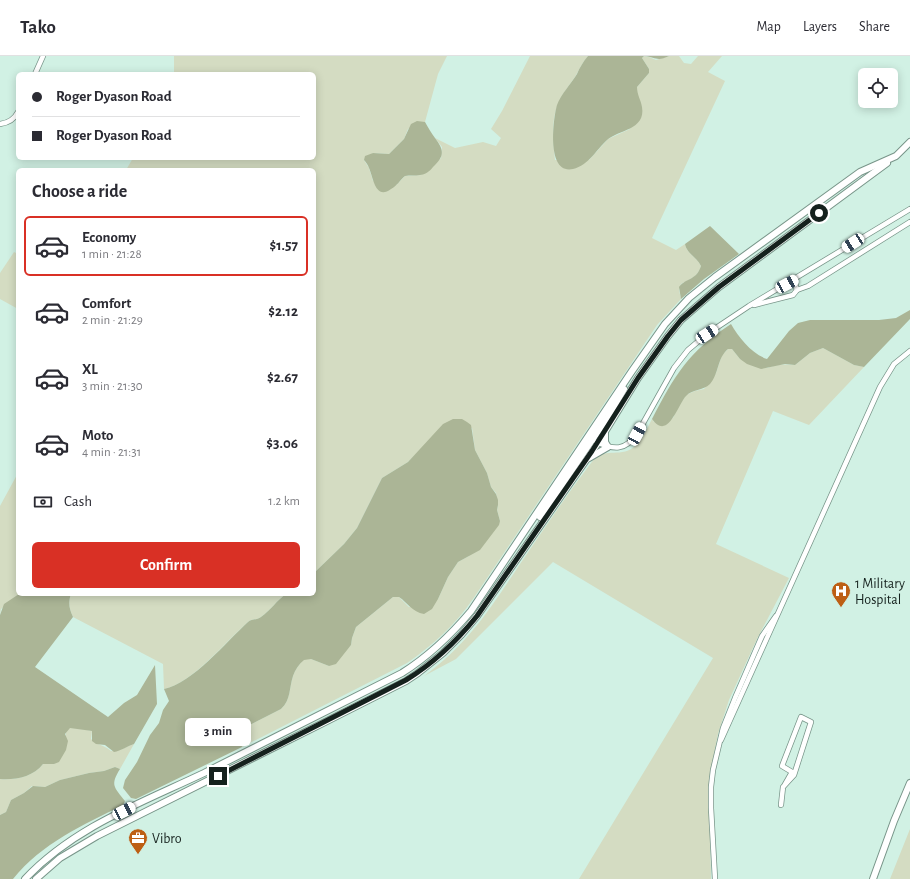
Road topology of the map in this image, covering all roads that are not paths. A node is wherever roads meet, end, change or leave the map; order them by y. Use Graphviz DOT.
graph roads {
  1 [pos="43,56"];
  2 [pos="36,72"];
  3 [pos="16,116"];
  4 [pos="0,124"];
  5 [pos="910,142"];
  6 [pos="910,147"];
  7 [pos="910,209"];
  8 [pos="910,222"];
  9 [pos="794,280"];
  10 [pos="797,290"];
  11 [pos="748,306"];
  12 [pos="910,351"];
  13 [pos="632,371"];
  14 [pos="607,427"];
  15 [pos="595,442"];
  16 [pos="608,447"];
  17 [pos="586,460"];
  18 [pos="519,542"];
  19 [pos="319,715"];
  20 [pos="324,723"];
  21 [pos="910,783"];
  22 [pos="784,786"];
  23 [pos="781,805"];
  24 [pos="25,879"];
  25 [pos="36,879"];
  26 [pos="715,879"];
  27 [pos="873,879"];
  1 -- 2 [label="street"];
  3 -- 4 [label="street"];
  5 -- 13 [label="main road"];
  6 -- 14 [label="main road"];
  7 -- 9 [label="street"];
  8 -- 10 [label="street"];
  9 -- 10 [label="street"];
  9 -- 11 [label="street"];
  10 -- 11 [label="street"];
  11 -- 16 [label="street"];
  12 -- 26 [label="street"];
  13 -- 15 [label="main road"];
  13 -- 18 [label="main road"];
  14 -- 15 [label="main road"];
  14 -- 16 [label="main road"];
  15 -- 16 [label="street"];
  15 -- 17 [label="main road"];
  15 -- 18 [label="main road"];
  16 -- 17 [label="main road"];
  17 -- 20 [label="main road"];
  18 -- 19 [label="main road"];
  19 -- 20 [label="main road"];
  19 -- 24 [label="main road"];
  20 -- 25 [label="main road"];
  21 -- 27 [label="main road"];
  22 -- 22 [label="street"];
  22 -- 23 [label="street"];
}
